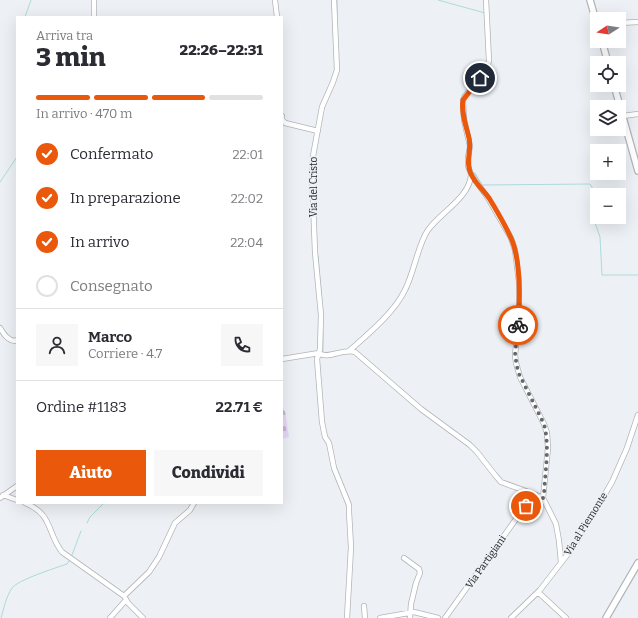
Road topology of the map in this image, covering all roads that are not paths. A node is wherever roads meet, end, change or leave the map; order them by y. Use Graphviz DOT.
graph roads {
  1 [pos="94,0"];
  2 [pos="275,0"];
  3 [pos="334,0"];
  4 [pos="486,0"];
  5 [pos="590,0"];
  6 [pos="594,12"];
  7 [pos="94,16"];
  8 [pos="277,16"];
  9 [pos="638,22"];
  10 [pos="626,23"];
  11 [pos="638,114"];
  12 [pos="626,116"];
  13 [pos="283,120"];
  14 [pos="626,127"];
  15 [pos="318,131"];
  16 [pos="638,171"];
  17 [pos="470,174"];
  18 [pos="0,328"];
  19 [pos="16,340"];
  20 [pos="350,350"];
  21 [pos="319,353"];
  22 [pos="336,353"];
  23 [pos="283,359"];
  24 [pos="364,359"];
  25 [pos="638,415"];
  26 [pos="16,487"];
  27 [pos="534,494"];
  28 [pos="2,496"];
  29 [pos="543,498"];
  30 [pos="16,500"];
  31 [pos="27,504"];
  32 [pos="193,504"];
  33 [pos="404,558"];
  34 [pos="561,562"];
  35 [pos="638,563"];
  36 [pos="538,592"];
  37 [pos="125,598"];
  38 [pos="364,606"];
  39 [pos="411,612"];
  40 [pos="110,618"];
  41 [pos="143,618"];
  42 [pos="347,618"];
  43 [pos="365,618"];
  44 [pos="380,618"];
  45 [pos="410,618"];
  46 [pos="438,618"];
  47 [pos="445,618"];
  48 [pos="511,618"];
  49 [pos="566,618"];
  50 [pos="606,618"];
  1 -- 7 [label="street"];
  2 -- 8 [label="street"];
  3 -- 15 [label="street, Via del Cristo"];
  4 -- 17 [label="street"];
  5 -- 6 [label="main road"];
  9 -- 10 [label="street"];
  11 -- 12 [label="street"];
  13 -- 15 [label="street"];
  14 -- 16 [label="main road"];
  15 -- 21 [label="street, Via del Cristo"];
  17 -- 20 [label="street"];
  17 -- 29 [label="street"];
  18 -- 19 [label="street"];
  20 -- 22 [label="street"];
  20 -- 24 [label="street"];
  21 -- 22 [label="street"];
  21 -- 23 [label="street"];
  21 -- 42 [label="street, Via del Cristo"];
  22 -- 24 [label="street"];
  24 -- 27 [label="street"];
  25 -- 34 [label="street, Via al Piemonte"];
  26 -- 28 [label="street"];
  27 -- 29 [label="street"];
  27 -- 47 [label="street, Via Partigiani"];
  28 -- 30 [label="street"];
  29 -- 34 [label="street"];
  31 -- 37 [label="street"];
  32 -- 37 [label="street"];
  33 -- 39 [label="street"];
  34 -- 36 [label="street, Via al Piemonte"];
  35 -- 50 [label="main road"];
  36 -- 48 [label="street, Via al Piemonte"];
  36 -- 49 [label="street"];
  37 -- 40 [label="street"];
  37 -- 41 [label="street"];
  38 -- 43 [label="street"];
  39 -- 44 [label="street"];
  39 -- 45 [label="street"];
  39 -- 46 [label="street"];
}
